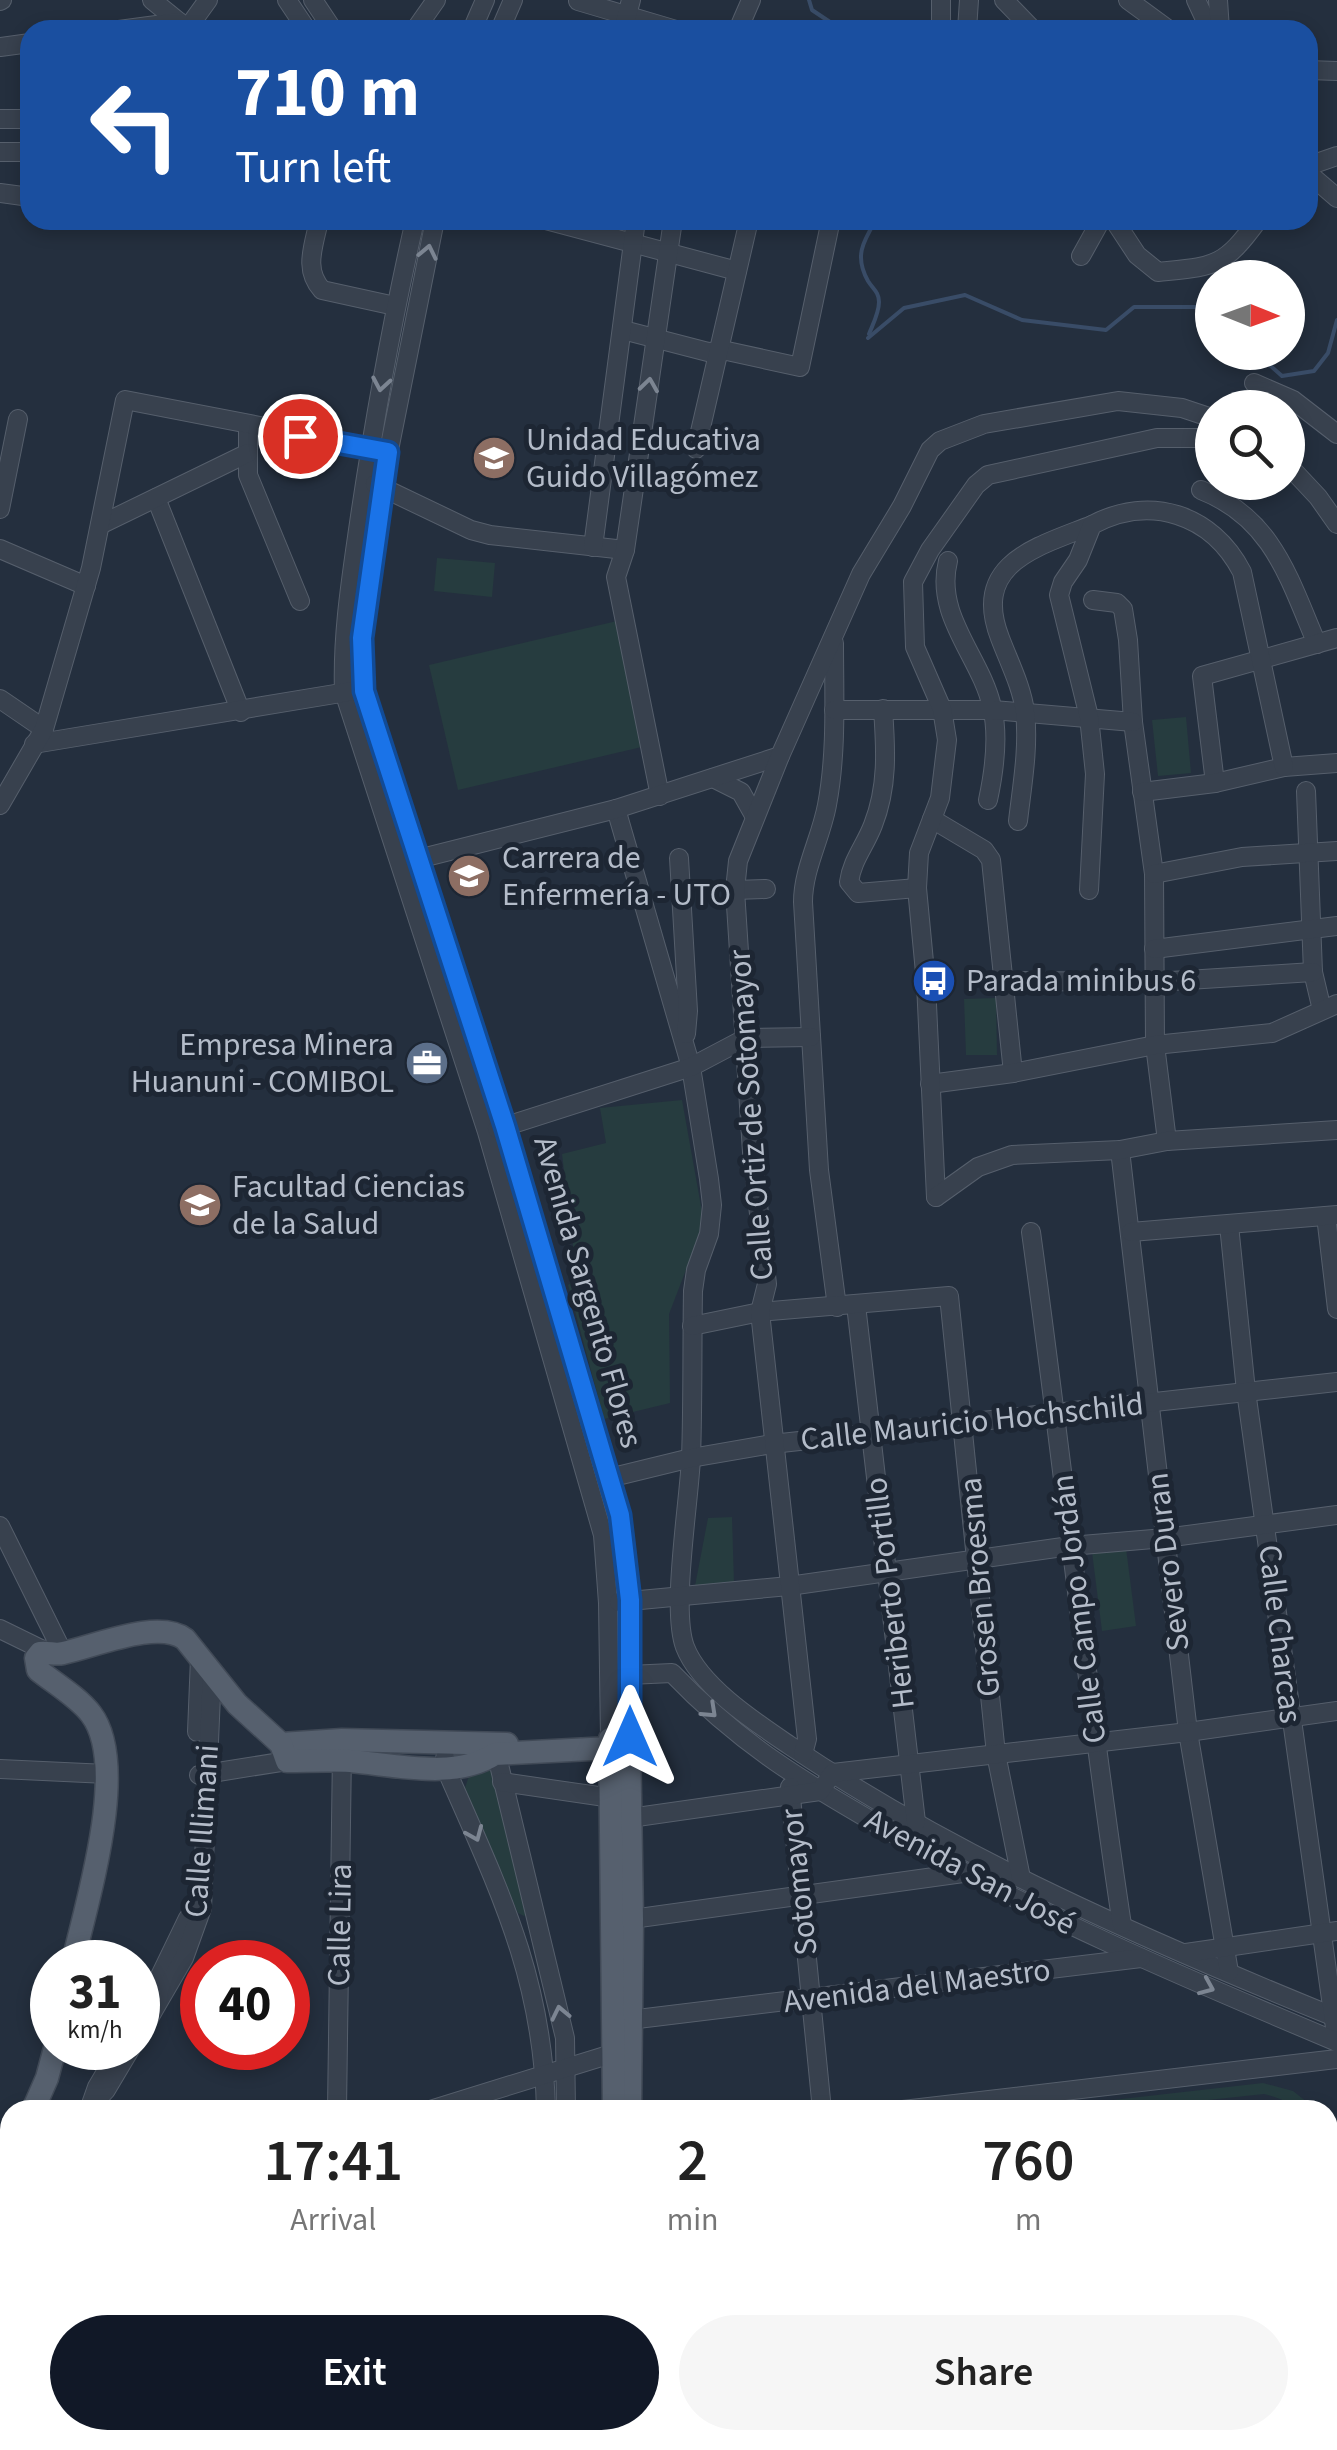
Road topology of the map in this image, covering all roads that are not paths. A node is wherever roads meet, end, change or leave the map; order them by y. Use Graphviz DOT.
graph roads {
  1 [pos="152,0"];
  2 [pos="208,0"];
  3 [pos="1004,0"];
  4 [pos="1128,0"];
  5 [pos="578,1"];
  6 [pos="627,15"];
  7 [pos="176,20"];
  8 [pos="191,20"];
  9 [pos="1023,20"];
  10 [pos="1156,20"];
  11 [pos="1318,179"];
  12 [pos="1337,198"];
  13 [pos="317,230"];
  14 [pos="413,230"];
  15 [pos="433,230"];
  16 [pos="584,230"];
  17 [pos="635,230"];
  18 [pos="671,230"];
  19 [pos="747,230"];
  20 [pos="829,230"];
  21 [pos="1095,230"];
  22 [pos="1120,230"];
  23 [pos="1251,230"];
  24 [pos="633,243"];
  25 [pos="668,253"];
  26 [pos="1082,256"];
  27 [pos="737,271"];
  28 [pos="395,306"];
  29 [pos="391,330"];
  30 [pos="623,330"];
  31 [pos="411,335"];
  32 [pos="656,338"];
  33 [pos="717,352"];
  34 [pos="1254,382"];
  35 [pos="1195,412"];
  36 [pos="18,419"];
  37 [pos="248,426"];
  38 [pos="1337,434"];
  39 [pos="1195,438"];
  40 [pos="380,450"];
  41 [pos="696,450"];
  42 [pos="248,453"];
  43 [pos="374,483"];
  44 [pos="1305,483"];
  45 [pos="1305,493"];
  46 [pos="1318,497"];
  47 [pos="156,498"];
  48 [pos="1220,500"];
  49 [pos="0,510"];
  50 [pos="1337,524"];
  51 [pos="100,525"];
  52 [pos="1092,525"];
  53 [pos="592,547"];
  54 [pos="0,549"];
  55 [pos="625,550"];
  56 [pos="948,561"];
  57 [pos="86,586"];
  58 [pos="300,600"];
  59 [pos="1093,600"];
  60 [pos="834,638"];
  61 [pos="1337,638"];
  62 [pos="1317,644"];
  63 [pos="1262,661"];
  64 [pos="364,691"];
  65 [pos="344,692"];
  66 [pos="0,699"];
  67 [pos="883,709"];
  68 [pos="942,709"];
  69 [pos="834,710"];
  70 [pos="993,710"];
  71 [pos="241,712"];
  72 [pos="1025,712"];
  73 [pos="1089,717"];
  74 [pos="1133,722"];
  75 [pos="39,736"];
  76 [pos="780,756"];
  77 [pos="1337,763"];
  78 [pos="1284,767"];
  79 [pos="712,778"];
  80 [pos="1215,783"];
  81 [pos="1306,791"];
  82 [pos="1142,792"];
  83 [pos="660,796"];
  84 [pos="988,800"];
  85 [pos="0,805"];
  86 [pos="616,809"];
  87 [pos="756,818"];
  88 [pos="932,818"];
  89 [pos="1018,822"];
  90 [pos="1337,851"];
  91 [pos="1308,852"];
  92 [pos="418,858"];
  93 [pos="678,858"];
  94 [pos="1154,874"];
  95 [pos="917,888"];
  96 [pos="766,889"];
  97 [pos="735,890"];
  98 [pos="1089,890"];
  99 [pos="423,902"];
  100 [pos="1337,926"];
  101 [pos="1313,930"];
  102 [pos="1154,949"];
  103 [pos="1313,972"];
  104 [pos="1006,981"];
  105 [pos="1156,982"];
  106 [pos="1329,1008"];
  107 [pos="810,1037"];
  108 [pos="746,1038"];
  109 [pos="685,1045"];
  110 [pos="1155,1045"];
  111 [pos="691,1067"];
  112 [pos="1013,1073"];
  113 [pos="930,1084"];
  114 [pos="496,1129"];
  115 [pos="1337,1130"];
  116 [pos="1167,1141"];
  117 [pos="1120,1150"];
  118 [pos="1331,1215"];
  119 [pos="1229,1225"];
  120 [pos="1031,1232"];
  121 [pos="1131,1232"];
  122 [pos="856,1305"];
  123 [pos="836,1307"];
  124 [pos="1337,1309"];
  125 [pos="760,1312"];
  126 [pos="692,1326"];
  127 [pos="1337,1382"];
  128 [pos="1246,1391"];
  129 [pos="1149,1404"];
  130 [pos="1056,1410"];
  131 [pos="964,1422"];
  132 [pos="870,1432"];
  133 [pos="772,1444"];
  134 [pos="691,1458"];
  135 [pos="609,1478"];
  136 [pos="1337,1515"];
  137 [pos="1266,1525"];
  138 [pos="0,1526"];
  139 [pos="1165,1538"];
  140 [pos="1070,1546"];
  141 [pos="978,1559"];
  142 [pos="887,1572"];
  143 [pos="789,1586"];
  144 [pos="681,1597"];
  145 [pos="630,1600"];
  146 [pos="608,1603"];
  147 [pos="6,1632"];
  148 [pos="49,1658"];
  149 [pos="205,1665"];
  150 [pos="629,1675"];
  151 [pos="1337,1711"];
  152 [pos="1290,1717"];
  153 [pos="1188,1732"];
  154 [pos="1094,1742"];
  155 [pos="444,1743"];
  156 [pos="620,1743"];
  157 [pos="494,1749"];
  158 [pos="342,1751"];
  159 [pos="284,1753"];
  160 [pos="802,1754"];
  161 [pos="996,1754"];
  162 [pos="910,1763"];
  163 [pos="0,1769"];
  164 [pos="446,1769"];
  165 [pos="107,1774"];
  166 [pos="789,1774"];
  167 [pos="832,1774"];
  168 [pos="201,1775"];
  169 [pos="502,1782"];
  170 [pos="820,1792"];
  171 [pos="791,1796"];
  172 [pos="612,1798"];
  173 [pos="630,1818"];
  174 [pos="916,1822"];
  175 [pos="963,1874"];
  176 [pos="1020,1878"];
  177 [pos="802,1894"];
  178 [pos="632,1919"];
  179 [pos="539,1922"];
  180 [pos="1122,1925"];
  181 [pos="516,1930"];
  182 [pos="1330,1932"];
  183 [pos="78,1940"];
  184 [pos="1224,1948"];
  185 [pos="1181,1954"];
  186 [pos="1140,1958"];
  187 [pos="1229,1972"];
  188 [pos="160,1974"];
  189 [pos="160,1999"];
  190 [pos="810,1999"];
  191 [pos="1336,2018"];
  192 [pos="623,2021"];
  193 [pos="1337,2042"];
  194 [pos="622,2050"];
  195 [pos="1337,2059"];
  196 [pos="567,2066"];
  197 [pos="49,2070"];
  198 [pos="107,2070"];
  199 [pos="118,2070"];
  200 [pos="545,2073"];
  201 [pos="42,2100"];
  202 [pos="93,2100"];
  203 [pos="98,2100"];
  204 [pos="337,2100"];
  205 [pos="461,2100"];
  206 [pos="546,2100"];
  207 [pos="566,2100"];
  208 [pos="615,2100"];
  209 [pos="629,2100"];
  210 [pos="821,2100"];
  211 [pos="989,2100"];
  1 -- 7 [label="street"];
  2 -- 8 [label="street"];
  3 -- 9 [label="street"];
  4 -- 10 [label="street"];
  5 -- 6 [label="street"];
  11 -- 12 [label="street"];
  13 -- 28 [label="street"];
  14 -- 28 [label="street, Avenida Sargento Flores"];
  31 -- 15 [label="street, Avenida Sargento Flores, one-way"];
  16 -- 24 [label="street"];
  17 -- 24 [label="street"];
  18 -- 25 [label="street"];
  19 -- 27 [label="street"];
  20 -- 33 [label="street"];
  21 -- 26 [label="street"];
  22 -- 23 [label="street"];
  24 -- 25 [label="street"];
  24 -- 30 [label="street"];
  25 -- 27 [label="street"];
  25 -- 32 [label="street"];
  27 -- 33 [label="street"];
  28 -- 29 [label="street, Avenida Sargento Flores"];
  29 -- 31 [label="street"];
  29 -- 40 [label="street, Avenida Sargento Flores, one-way"];
  30 -- 32 [label="street"];
  30 -- 53 [label="street"];
  31 -- 40 [label="street, Avenida Sargento Flores"];
  32 -- 33 [label="street"];
  55 -- 32 [label="street, one-way"];
  33 -- 41 [label="street"];
  34 -- 38 [label="street"];
  35 -- 60 [label="street, Calle Ortiz de Sotomayor"];
  36 -- 49 [label="street"];
  37 -- 40 [label="street"];
  37 -- 42 [label="street"];
  37 -- 51 [label="street"];
  39 -- 68 [label="street"];
  40 -- 43 [label="street, Avenida Sargento Flores"];
  42 -- 47 [label="street"];
  42 -- 58 [label="street"];
  43 -- 53 [label="street"];
  43 -- 64 [label="street, Avenida Sargento Flores"];
  43 -- 65 [label="street, Avenida Sargento Flores"];
  44 -- 46 [label="street"];
  45 -- 46 [label="street"];
  46 -- 50 [label="street"];
  47 -- 51 [label="street"];
  47 -- 71 [label="street"];
  48 -- 62 [label="street"];
  51 -- 57 [label="street"];
  52 -- 63 [label="street"];
  52 -- 72 [label="street"];
  52 -- 73 [label="street"];
  53 -- 55 [label="street"];
  54 -- 57 [label="street"];
  55 -- 83 [label="street"];
  56 -- 70 [label="street"];
  57 -- 75 [label="street"];
  59 -- 74 [label="street"];
  60 -- 69 [label="street"];
  60 -- 76 [label="street, Calle Ortiz de Sotomayor"];
  61 -- 62 [label="street"];
  62 -- 63 [label="street"];
  63 -- 78 [label="street"];
  63 -- 80 [label="street"];
  64 -- 65 [label="street"];
  64 -- 92 [label="street, Avenida Sargento Flores"];
  65 -- 71 [label="street"];
  65 -- 99 [label="street, Avenida Sargento Flores"];
  66 -- 75 [label="street"];
  67 -- 68 [label="street"];
  67 -- 69 [label="street"];
  67 -- 95 [label="street"];
  68 -- 70 [label="street"];
  68 -- 88 [label="street"];
  69 -- 107 [label="street"];
  70 -- 72 [label="street"];
  70 -- 84 [label="street"];
  71 -- 75 [label="street"];
  72 -- 73 [label="street"];
  72 -- 89 [label="street"];
  73 -- 74 [label="street"];
  73 -- 98 [label="street"];
  74 -- 82 [label="street"];
  75 -- 85 [label="street"];
  76 -- 79 [label="street"];
  76 -- 87 [label="street, Calle Ortiz de Sotomayor"];
  77 -- 78 [label="street"];
  78 -- 80 [label="street"];
  79 -- 83 [label="street"];
  79 -- 87 [label="street"];
  80 -- 82 [label="street"];
  81 -- 91 [label="street"];
  82 -- 94 [label="street"];
  83 -- 86 [label="street"];
  86 -- 92 [label="street"];
  86 -- 109 [label="street, Avenida San José"];
  87 -- 97 [label="street, Calle Ortiz de Sotomayor"];
  88 -- 95 [label="street"];
  88 -- 104 [label="street"];
  90 -- 91 [label="street"];
  91 -- 94 [label="street"];
  91 -- 101 [label="street"];
  92 -- 99 [label="street, Avenida Sargento Flores"];
  93 -- 109 [label="street"];
  94 -- 102 [label="street"];
  95 -- 113 [label="street"];
  96 -- 97 [label="street"];
  97 -- 108 [label="street, Calle Ortiz de Sotomayor"];
  99 -- 114 [label="street, Avenida Sargento Flores"];
  100 -- 101 [label="street"];
  101 -- 102 [label="street"];
  101 -- 103 [label="street"];
  102 -- 105 [label="street"];
  103 -- 105 [label="street"];
  103 -- 106 [label="street"];
  104 -- 105 [label="street"];
  104 -- 112 [label="street"];
  105 -- 110 [label="street"];
  106 -- 110 [label="street"];
  107 -- 108 [label="street"];
  107 -- 123 [label="street"];
  108 -- 111 [label="street"];
  108 -- 125 [label="street, Calle Ortiz de Sotomayor"];
  109 -- 111 [label="street, Avenida San José"];
  110 -- 112 [label="street"];
  110 -- 116 [label="street"];
  111 -- 114 [label="street"];
  111 -- 126 [label="street, Avenida San José"];
  112 -- 113 [label="street"];
  113 -- 117 [label="street"];
  114 -- 135 [label="street, Avenida Sargento Flores"];
  114 -- 146 [label="street, Avenida Sargento Flores"];
  115 -- 116 [label="street"];
  116 -- 117 [label="street"];
  117 -- 121 [label="street, Severo Duran"];
  118 -- 119 [label="street"];
  118 -- 124 [label="street"];
  119 -- 121 [label="street"];
  119 -- 128 [label="street, Calle Charcas"];
  120 -- 130 [label="street, Calle Campo Jordán"];
  121 -- 129 [label="street, Severo Duran"];
  122 -- 123 [label="street"];
  122 -- 131 [label="street, Grosen Broesma"];
  122 -- 132 [label="street, Heriberto Portillo"];
  123 -- 125 [label="street"];
  125 -- 126 [label="street"];
  125 -- 133 [label="street, Calle Ortiz de Sotomayor"];
  126 -- 134 [label="street, Avenida San José"];
  127 -- 128 [label="street, Calle Mauricio Hochschild"];
  128 -- 129 [label="street, Calle Mauricio Hochschild"];
  128 -- 137 [label="street, Calle Charcas"];
  129 -- 130 [label="street, Calle Mauricio Hochschild"];
  129 -- 139 [label="street, Severo Duran"];
  130 -- 131 [label="street, Calle Mauricio Hochschild"];
  130 -- 140 [label="street, Calle Campo Jordán"];
  131 -- 132 [label="street, Calle Mauricio Hochschild"];
  131 -- 141 [label="street, Grosen Broesma"];
  132 -- 133 [label="street, Calle Mauricio Hochschild"];
  132 -- 142 [label="street, Heriberto Portillo"];
  133 -- 134 [label="street, Calle Mauricio Hochschild"];
  133 -- 143 [label="street, Calle Ortiz de Sotomayor"];
  134 -- 135 [label="street, Calle Mauricio Hochschild"];
  134 -- 144 [label="street, Avenida San José"];
  135 -- 145 [label="street, Avenida Sargento Flores"];
  136 -- 137 [label="street"];
  137 -- 139 [label="street"];
  137 -- 152 [label="street, Calle Charcas"];
  138 -- 148 [label="street"];
  139 -- 140 [label="street"];
  139 -- 153 [label="street, Severo Duran"];
  140 -- 141 [label="street"];
  140 -- 154 [label="street, Calle Campo Jordán"];
  141 -- 142 [label="street"];
  141 -- 161 [label="street, Grosen Broesma"];
  142 -- 143 [label="street"];
  142 -- 162 [label="street, Heriberto Portillo"];
  143 -- 144 [label="street"];
  143 -- 160 [label="street, Calle Ortiz de Sotomayor"];
  144 -- 145 [label="street"];
  144 -- 160 [label="street, Avenida San José"];
  145 -- 146 [label="street"];
  145 -- 150 [label="street, Avenida Sargento Flores"];
  146 -- 156 [label="street, Avenida Sargento Flores"];
  147 -- 148 [label="street"];
  148 -- 149 [label="main road"];
  148 -- 165 [label="main road"];
  149 -- 159 [label="main road"];
  149 -- 168 [label="street, Calle Illimani"];
  150 -- 156 [label="street, Avenida Sargento Flores"];
  150 -- 166 [label="street, Avenida San José, one-way"];
  151 -- 152 [label="street"];
  152 -- 153 [label="street"];
  152 -- 182 [label="street, Calle Charcas"];
  153 -- 154 [label="street"];
  153 -- 184 [label="street, Severo Duran"];
  154 -- 161 [label="street"];
  154 -- 180 [label="street, Calle Campo Jordán"];
  155 -- 157 [label="main road"];
  155 -- 158 [label="main road"];
  155 -- 164 [label="street"];
  156 -- 157 [label="main road"];
  156 -- 172 [label="main road, Avenida Sargento Flores"];
  156 -- 173 [label="main road, Avenida Sargento Flores"];
  157 -- 164 [label="main road"];
  157 -- 169 [label="street"];
  158 -- 159 [label="main road"];
  158 -- 164 [label="main road"];
  158 -- 204 [label="street, Calle Lira"];
  159 -- 168 [label="street"];
  160 -- 167 [label="street, Avenida San José"];
  161 -- 162 [label="street"];
  161 -- 176 [label="street, Grosen Broesma"];
  162 -- 167 [label="street"];
  162 -- 174 [label="street, Heriberto Portillo"];
  163 -- 165 [label="street"];
  164 -- 181 [label="street, one-way"];
  165 -- 183 [label="main road"];
  166 -- 170 [label="street, Avenida San José"];
  166 -- 171 [label="street, Sotomayor"];
  167 -- 170 [label="street"];
  167 -- 174 [label="street, Avenida San José"];
  168 -- 188 [label="street, Calle Illimani"];
  168 -- 189 [label="street, Calle Illimani"];
  169 -- 172 [label="street"];
  169 -- 179 [label="street"];
  170 -- 171 [label="street"];
  170 -- 175 [label="street, Avenida San José"];
  171 -- 173 [label="street"];
  171 -- 177 [label="street, Sotomayor"];
  172 -- 192 [label="main road, Avenida Sargento Flores"];
  173 -- 178 [label="main road, Avenida Sargento Flores"];
  174 -- 176 [label="street, Avenida San José"];
  175 -- 177 [label="street"];
  175 -- 186 [label="street, Avenida San José"];
  176 -- 180 [label="street, Avenida San José"];
  177 -- 178 [label="street"];
  177 -- 190 [label="street, Sotomayor"];
  178 -- 192 [label="main road, Avenida Sargento Flores"];
  179 -- 181 [label="street"];
  196 -- 179 [label="street, one-way"];
  180 -- 185 [label="street, Avenida San José"];
  181 -- 200 [label="street"];
  182 -- 184 [label="street, Avenida del Maestro"];
  182 -- 191 [label="street, Calle Charcas"];
  184 -- 185 [label="street, Avenida del Maestro"];
  184 -- 187 [label="street, Severo Duran"];
  185 -- 186 [label="street, Avenida del Maestro"];
  185 -- 187 [label="street, Avenida San José"];
  186 -- 190 [label="street, Avenida del Maestro"];
  186 -- 193 [label="street, Avenida San José, one-way"];
  187 -- 191 [label="street, Avenida San José"];
  190 -- 192 [label="street, Avenida del Maestro"];
  190 -- 210 [label="street, Sotomayor"];
  191 -- 193 [label="street, Calle Charcas"];
  192 -- 194 [label="main road, Avenida Sargento Flores"];
  194 -- 196 [label="street"];
  194 -- 208 [label="main road, Avenida Sargento Flores"];
  194 -- 209 [label="main road, Avenida Sargento Flores"];
  195 -- 211 [label="street"];
  196 -- 200 [label="street"];
  196 -- 207 [label="street"];
  197 -- 201 [label="main road"];
  198 -- 202 [label="street"];
  199 -- 203 [label="street"];
  200 -- 205 [label="street"];
  200 -- 206 [label="street"];
}
